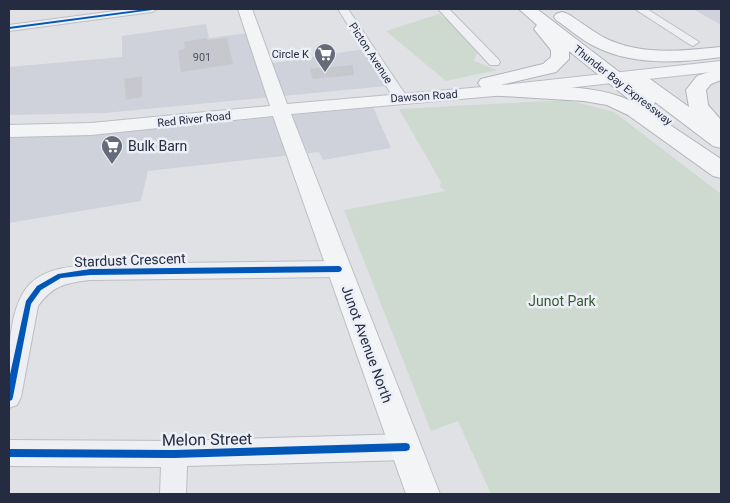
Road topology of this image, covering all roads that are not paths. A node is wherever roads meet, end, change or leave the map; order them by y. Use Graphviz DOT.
graph roads {
  1 [pos="152,9"];
  2 [pos="245,9"];
  3 [pos="344,9"];
  4 [pos="444,9"];
  5 [pos="518,9"];
  6 [pos="527,9"];
  7 [pos="545,9"];
  8 [pos="549,9"];
  9 [pos="640,9"];
  10 [pos="9,28"];
  11 [pos="693,42"];
  12 [pos="721,52"];
  13 [pos="721,56"];
  14 [pos="494,62"];
  15 [pos="721,66"];
  16 [pos="619,74"];
  17 [pos="721,74"];
  18 [pos="490,87"];
  19 [pos="400,97"];
  20 [pos="380,100"];
  21 [pos="280,110"];
  22 [pos="9,131"];
  23 [pos="721,132"];
  24 [pos="721,141"];
  25 [pos="721,160"];
  26 [pos="721,170"];
  27 [pos="339,269"];
  28 [pos="9,397"];
  29 [pos="406,447"];
  30 [pos="9,453"];
  31 [pos="174,454"];
  32 [pos="173,494"];
  33 [pos="423,494"];
  1 -- 10 [label="street"];
  2 -- 21 [label="main road, Junot Avenue North"];
  3 -- 19 [label="street, Picton Avenue"];
  4 -- 14 [label="street"];
  5 -- 18 [label="highway"];
  6 -- 16 [label="highway, Thunder Bay Expressway"];
  7 -- 16 [label="highway, Thunder Bay Expressway"];
  8 -- 12 [label="highway"];
  9 -- 11 [label="street"];
  13 -- 16 [label="main road, Dawson Road"];
  15 -- 16 [label="main road, Dawson Road"];
  16 -- 18 [label="main road, Dawson Road"];
  16 -- 24 [label="highway, Thunder Bay Expressway"];
  16 -- 25 [label="highway, Thunder Bay Expressway"];
  17 -- 23 [label="highway"];
  18 -- 19 [label="main road, Dawson Road"];
  18 -- 20 [label="main road, Dawson Road"];
  18 -- 26 [label="highway"];
  19 -- 20 [label="main road, Dawson Road"];
  20 -- 21 [label="main road, Red River Road"];
  21 -- 22 [label="main road, Red River Road"];
  21 -- 27 [label="main road, Junot Avenue North"];
  27 -- 28 [label="street, Stardust Crescent"];
  27 -- 29 [label="main road, Junot Avenue North"];
  29 -- 31 [label="street, Melon Street"];
  29 -- 33 [label="main road, Junot Avenue North"];
  30 -- 31 [label="street, Melon Street"];
  31 -- 32 [label="street"];
}
